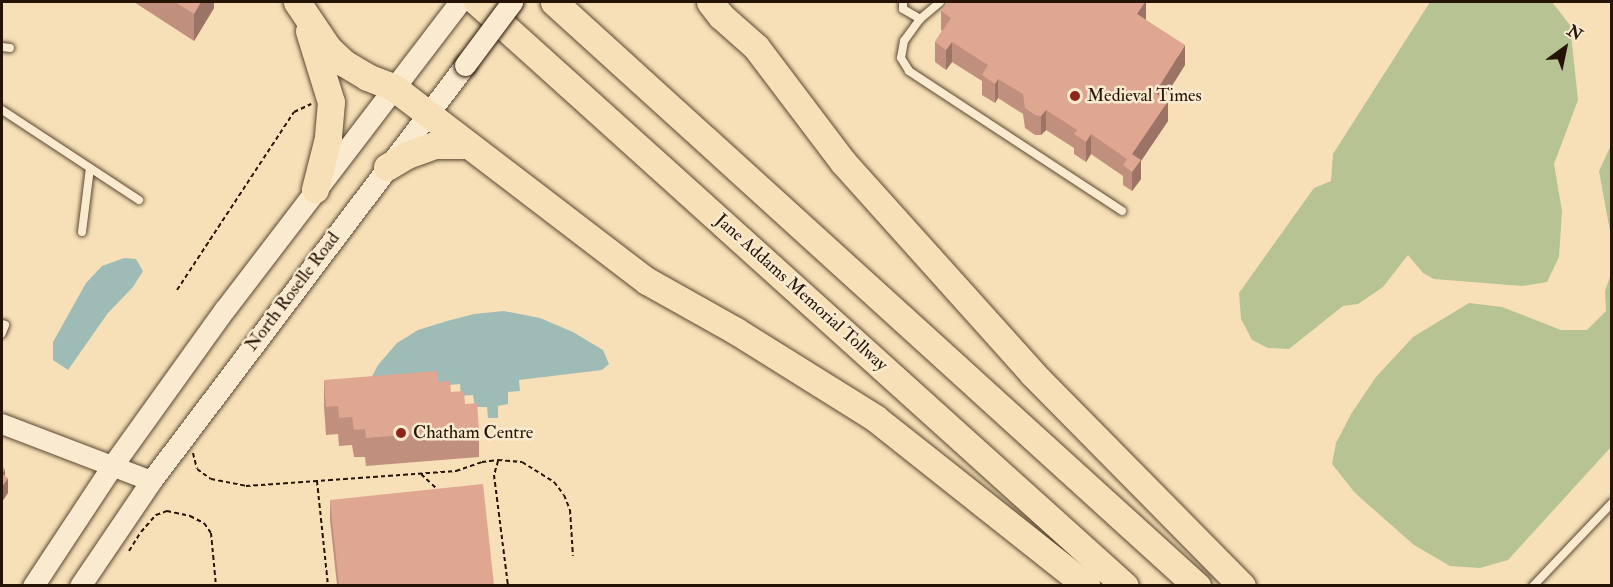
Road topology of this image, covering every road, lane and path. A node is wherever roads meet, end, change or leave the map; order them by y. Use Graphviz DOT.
graph roads {
  1 [pos="460,2"];
  2 [pos="477,2"];
  3 [pos="512,2"];
  4 [pos="554,2"];
  5 [pos="710,2"];
  6 [pos="733,2"];
  7 [pos="903,2"];
  8 [pos="940,2"];
  9 [pos="300,7"];
  10 [pos="920,19"];
  11 [pos="756,47"];
  12 [pos="393,87"];
  13 [pos="318,100"];
  14 [pos="2,110"];
  15 [pos="427,113"];
  16 [pos="468,145"];
  17 [pos="387,167"];
  18 [pos="90,168"];
  19 [pos="315,189"];
  20 [pos="140,200"];
  21 [pos="1122,211"];
  22 [pos="82,232"];
  23 [pos="177,290"];
  24 [pos="2,324"];
  25 [pos="2,333"];
  26 [pos="2,424"];
  27 [pos="192,452"];
  28 [pos="498,460"];
  29 [pos="112,466"];
  30 [pos="420,473"];
  31 [pos="317,480"];
  32 [pos="151,481"];
  33 [pos="435,495"];
  34 [pos="1611,503"];
  35 [pos="129,551"];
  36 [pos="573,556"];
  37 [pos="33,585"];
  38 [pos="80,585"];
  39 [pos="216,585"];
  40 [pos="328,585"];
  41 [pos="508,585"];
  42 [pos="1087,585"];
  43 [pos="1125,585"];
  44 [pos="1197,585"];
  45 [pos="1242,585"];
  46 [pos="1533,585"];
  1 -- 12 [label="main road"];
  2 -- 43 [label="highway, Jane Addams Memorial Tollway"];
  3 -- 15 [label="main road, North Roselle Road, bridge"];
  4 -- 44 [label="highway"];
  5 -- 11 [label="highway"];
  6 -- 11 [label="highway"];
  7 -- 10 [label="lane"];
  8 -- 10 [label="lane"];
  9 -- 12 [label="highway"];
  9 -- 19 [label="highway"];
  10 -- 21 [label="lane"];
  11 -- 45 [label="highway"];
  12 -- 15 [label="highway"];
  12 -- 19 [label="main road"];
  13 -- 23 [label="path"];
  14 -- 18 [label="lane"];
  15 -- 16 [label="highway"];
  15 -- 17 [label="main road, North Roselle Road"];
  16 -- 17 [label="highway"];
  16 -- 42 [label="highway"];
  17 -- 32 [label="main road, North Roselle Road"];
  18 -- 20 [label="lane"];
  18 -- 22 [label="lane"];
  19 -- 29 [label="main road"];
  24 -- 25 [label="lane"];
  26 -- 29 [label="street"];
  27 -- 31 [label="path"];
  28 -- 30 [label="path"];
  28 -- 36 [label="path"];
  28 -- 41 [label="path"];
  29 -- 32 [label="street"];
  29 -- 37 [label="main road"];
  30 -- 31 [label="path"];
  30 -- 33 [label="path"];
  31 -- 40 [label="path"];
  32 -- 38 [label="main road, North Roselle Road"];
  34 -- 46 [label="lane"];
  35 -- 39 [label="path"];
}
